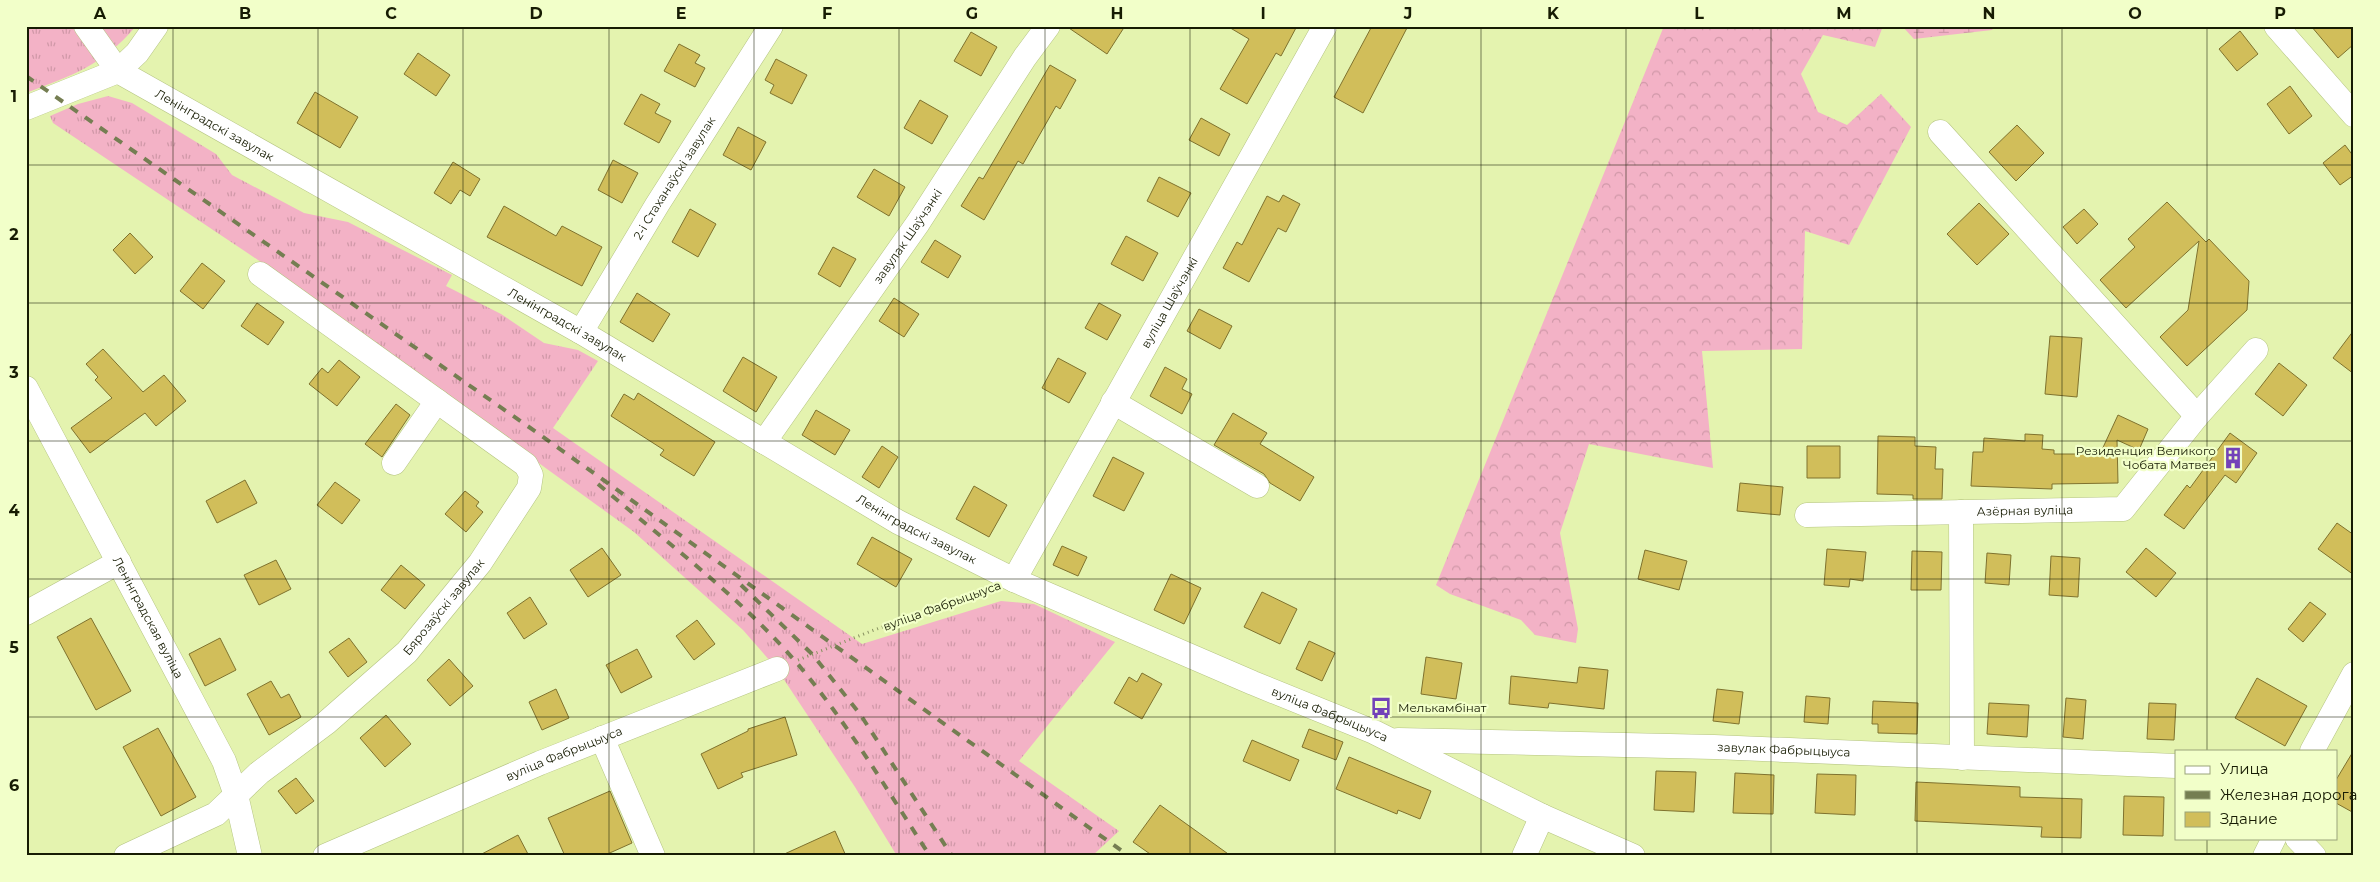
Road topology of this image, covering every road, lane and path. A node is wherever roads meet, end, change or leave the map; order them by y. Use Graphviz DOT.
graph roads {
  1 [pos="86,26"];
  2 [pos="156,26"];
  3 [pos="771,26"];
  4 [pos="1048,26"];
  5 [pos="1325,26"];
  6 [pos="2276,26"];
  7 [pos="118,71"];
  8 [pos="26,108"];
  9 [pos="2354,115"];
  10 [pos="1940,132"];
  11 [pos="260,274"];
  12 [pos="581,332"];
  13 [pos="2256,350"];
  14 [pos="26,388"];
  15 [pos="437,401"];
  16 [pos="1113,402"];
  17 [pos="2197,416"];
  18 [pos="764,442"];
  19 [pos="394,463"];
  20 [pos="1257,486"];
  21 [pos="1961,512"];
  22 [pos="1807,515"];
  23 [pos="119,562"];
  24 [pos="1014,580"];
  25 [pos="26,613"];
  26 [pos="777,669"];
  27 [pos="2354,674"];
  28 [pos="602,738"];
  29 [pos="1391,740"];
  30 [pos="2313,750"];
  31 [pos="1962,758"];
  32 [pos="2175,766"];
  33 [pos="236,795"];
  34 [pos="1542,816"];
  35 [pos="2273,840"];
  36 [pos="2300,840"];
  37 [pos="126,856"];
  38 [pos="250,856"];
  39 [pos="326,856"];
  40 [pos="653,856"];
  41 [pos="1524,856"];
  42 [pos="1633,856"];
  43 [pos="2265,856"];
  44 [pos="2314,856"];
  1 -- 7 [label="street"];
  2 -- 7 [label="street"];
  3 -- 12 [label="street, 2-і Стаханаўскі завулак"];
  4 -- 18 [label="street, завулак Шаўчэнкі"];
  5 -- 16 [label="street, вуліца Шаўчэнкі"];
  6 -- 9 [label="street"];
  7 -- 8 [label="street"];
  7 -- 12 [label="street, Ленінградскі завулак"];
  10 -- 17 [label="street"];
  11 -- 15 [label="street, Бярозаўскі завулак"];
  12 -- 18 [label="street, Ленінградскі завулак"];
  13 -- 17 [label="street, Азёрная вуліца"];
  14 -- 23 [label="street, Ленінградская вуліца"];
  15 -- 19 [label="street"];
  15 -- 33 [label="street, Бярозаўскі завулак"];
  16 -- 20 [label="street"];
  16 -- 24 [label="street, вуліца Шаўчэнкі"];
  17 -- 21 [label="street, Азёрная вуліца"];
  18 -- 24 [label="street, Ленінградскі завулак"];
  21 -- 22 [label="street, Азёрная вуліца"];
  21 -- 31 [label="street"];
  23 -- 25 [label="street"];
  23 -- 33 [label="street, Ленінградская вуліца"];
  24 -- 26 [label="path, вуліца Фабрыцыуса"];
  24 -- 29 [label="street, вуліца Фабрыцыуса"];
  26 -- 28 [label="street, вуліца Фабрыцыуса"];
  27 -- 30 [label="street"];
  28 -- 39 [label="street, вуліца Фабрыцыуса"];
  28 -- 40 [label="street"];
  29 -- 31 [label="street, завулак Фабрыцыуса"];
  29 -- 34 [label="street, вуліца Фабрыцыуса"];
  31 -- 32 [label="street, завулак Фабрыцыуса"];
  33 -- 37 [label="street, Бярозаўскі завулак"];
  33 -- 38 [label="street, Ленінградская вуліца"];
  34 -- 41 [label="street"];
  34 -- 42 [label="street, вуліца Фабрыцыуса"];
  35 -- 43 [label="street"];
  36 -- 44 [label="street"];
}
